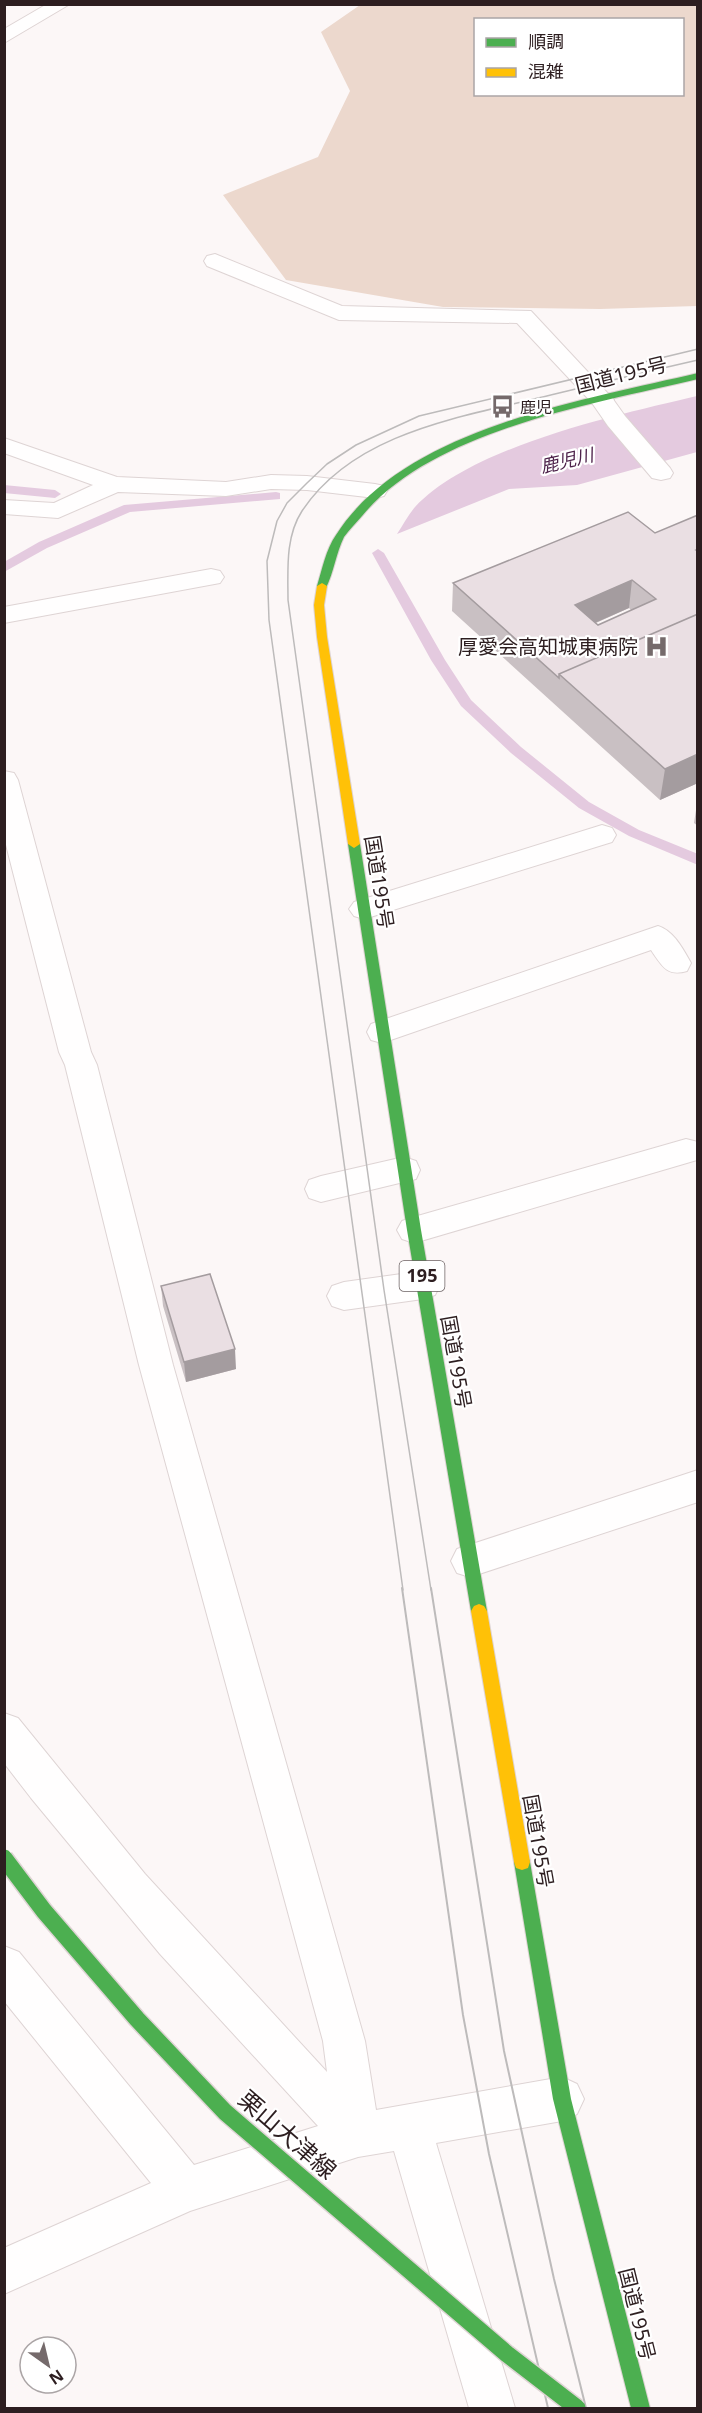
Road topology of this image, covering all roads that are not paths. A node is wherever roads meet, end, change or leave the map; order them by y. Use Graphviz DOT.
graph roads {
  1 [pos="60,4"];
  2 [pos="4,37"];
  3 [pos="215,261"];
  4 [pos="453,315"];
  5 [pos="452,340"];
  6 [pos="698,376"];
  7 [pos="602,400"];
  8 [pos="4,445"];
  9 [pos="662,473"];
  10 [pos="114,484"];
  11 [pos="375,491"];
  12 [pos="4,507"];
  13 [pos="211,577"];
  14 [pos="4,615"];
  15 [pos="4,780"];
  16 [pos="602,836"];
  17 [pos="364,909"];
  18 [pos="675,963"];
  19 [pos="382,1032"];
  20 [pos="686,1151"];
  21 [pos="404,1170"];
  22 [pos="321,1189"];
  23 [pos="414,1230"];
  24 [pos="423,1285"];
  25 [pos="344,1296"];
  26 [pos="698,1486"];
  27 [pos="470,1561"];
  28 [pos="4,1731"];
  29 [pos="4,1858"];
  30 [pos="4,1967"];
  31 [pos="562,2099"];
  32 [pos="408,2125"];
  33 [pos="358,2136"];
  34 [pos="186,2190"];
  35 [pos="4,2271"];
  36 [pos="492,2409"];
  37 [pos="577,2409"];
  38 [pos="641,2409"];
  1 -- 2 [label="street"];
  3 -- 4 [label="street"];
  4 -- 5 [label="street"];
  4 -- 7 [label="street"];
  6 -- 7 [label="main road, 国道195号 / 195"];
  7 -- 9 [label="street"];
  7 -- 11 [label="main road, 国道195号 / 195"];
  8 -- 10 [label="street"];
  10 -- 11 [label="street"];
  10 -- 12 [label="street"];
  11 -- 17 [label="main road, 国道195号 / 195"];
  13 -- 14 [label="street"];
  15 -- 33 [label="street"];
  16 -- 17 [label="street"];
  17 -- 19 [label="main road, 国道195号 / 195"];
  18 -- 19 [label="street"];
  19 -- 21 [label="main road, 国道195号 / 195"];
  20 -- 23 [label="street"];
  21 -- 22 [label="street"];
  21 -- 23 [label="main road, 国道195号 / 195"];
  23 -- 24 [label="main road, 国道195号 / 195"];
  24 -- 25 [label="street"];
  24 -- 27 [label="main road, 国道195号 / 195"];
  26 -- 27 [label="street"];
  27 -- 31 [label="main road, 国道195号 / 195"];
  28 -- 33 [label="street"];
  29 -- 37 [label="main road, 栗山大津線, bridge"];
  30 -- 34 [label="street"];
  31 -- 32 [label="street"];
  31 -- 38 [label="main road, 国道195号 / 195"];
  32 -- 33 [label="street"];
  32 -- 36 [label="street"];
  33 -- 34 [label="street"];
  34 -- 35 [label="street"];
}
